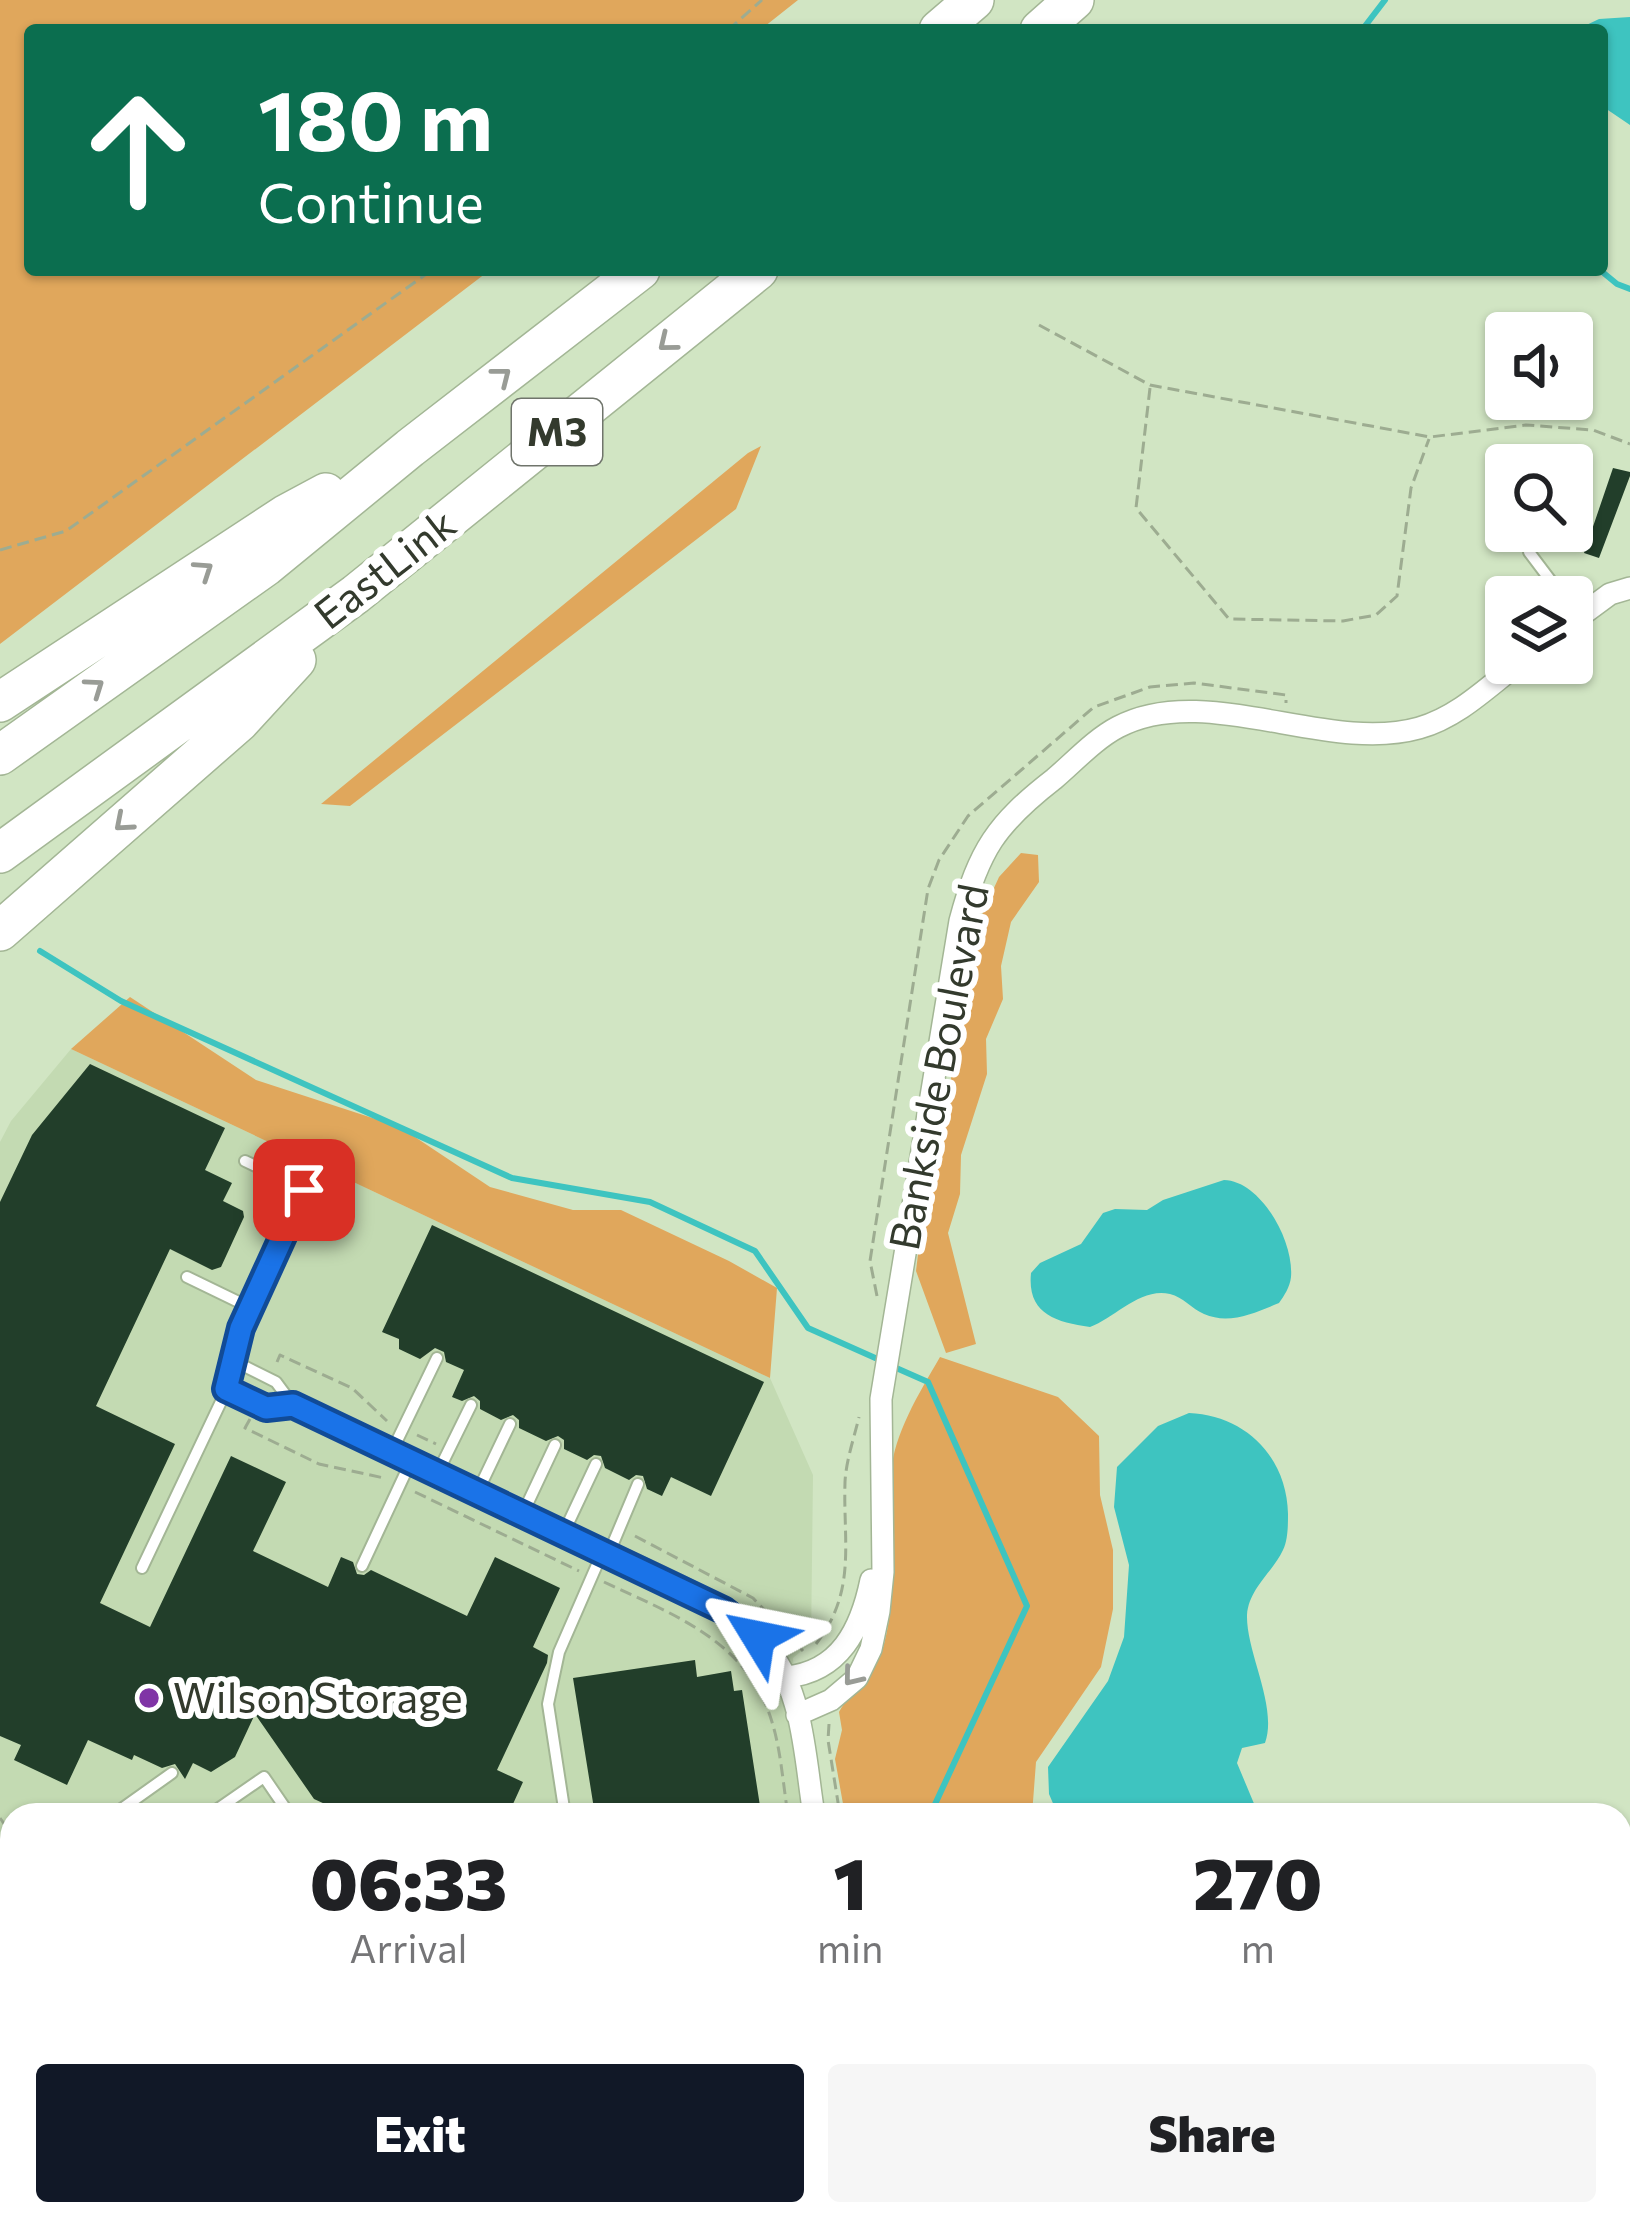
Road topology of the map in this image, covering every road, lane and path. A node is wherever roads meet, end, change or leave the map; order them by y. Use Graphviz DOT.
graph roads {
  1 [pos="762,0"];
  2 [pos="974,0"];
  3 [pos="1075,0"];
  4 [pos="735,24"];
  5 [pos="946,24"];
  6 [pos="1047,24"];
  7 [pos="424,276"];
  8 [pos="632,276"];
  9 [pos="751,276"];
  10 [pos="1039,325"];
  11 [pos="1150,385"];
  12 [pos="1430,437"];
  13 [pos="1630,444"];
  14 [pos="410,448"];
  15 [pos="0,550"];
  16 [pos="1529,552"];
  17 [pos="1547,576"];
  18 [pos="1630,588"];
  19 [pos="356,594"];
  20 [pos="1593,605"];
  21 [pos="1492,684"];
  22 [pos="0,702"];
  23 [pos="1285,724"];
  24 [pos="0,754"];
  25 [pos="0,853"];
  26 [pos="0,931"];
  27 [pos="245,1161"];
  28 [pos="187,1277"];
  29 [pos="886,1307"];
  30 [pos="250,1308"];
  31 [pos="437,1358"];
  32 [pos="233,1360"];
  33 [pos="226,1389"];
  34 [pos="293,1405"];
  35 [pos="471,1405"];
  36 [pos="860,1413"];
  37 [pos="510,1424"];
  38 [pos="555,1445"];
  39 [pos="401,1456"];
  40 [pos="596,1464"];
  41 [pos="437,1473"];
  42 [pos="638,1484"];
  43 [pos="478,1492"];
  44 [pos="523,1514"];
  45 [pos="882,1532"];
  46 [pos="563,1533"];
  47 [pos="606,1553"];
  48 [pos="362,1566"];
  49 [pos="142,1568"];
  50 [pos="808,1655"];
  51 [pos="786,1677"];
  52 [pos="838,1713"];
  53 [pos="797,1715"];
  54 [pos="172,1772"];
  55 [pos="129,1803"];
  56 [pos="226,1803"];
  57 [pos="281,1803"];
  58 [pos="563,1803"];
  59 [pos="812,1803"];
  60 [pos="838,1803"];
  1 -- 4 [label="path"];
  2 -- 5 [label="highway"];
  3 -- 6 [label="highway"];
  7 -- 15 [label="path"];
  14 -- 8 [label="highway, EastLink / M3, one-way"];
  9 -- 19 [label="highway, EastLink / M3, one-way"];
  10 -- 11 [label="path"];
  11 -- 12 [label="path"];
  11 -- 12 [label="path"];
  12 -- 13 [label="path"];
  22 -- 14 [label="highway, one-way"];
  24 -- 14 [label="highway, EastLink / M3, one-way"];
  16 -- 17 [label="lane"];
  18 -- 20 [label="street"];
  19 -- 25 [label="highway, EastLink / M3"];
  19 -- 26 [label="highway, one-way"];
  21 -- 23 [label="street, Bankside Boulevard"];
  23 -- 29 [label="street, Bankside Boulevard"];
  23 -- 29 [label="path"];
  27 -- 30 [label="lane"];
  28 -- 30 [label="lane"];
  29 -- 45 [label="street, Bankside Boulevard"];
  30 -- 32 [label="lane"];
  31 -- 39 [label="lane"];
  32 -- 33 [label="lane"];
  32 -- 34 [label="lane"];
  33 -- 34 [label="lane"];
  33 -- 49 [label="lane"];
  34 -- 39 [label="street"];
  35 -- 41 [label="lane"];
  36 -- 50 [label="path"];
  37 -- 43 [label="lane"];
  38 -- 44 [label="lane"];
  39 -- 41 [label="street"];
  39 -- 48 [label="lane"];
  40 -- 46 [label="lane"];
  41 -- 43 [label="street"];
  42 -- 47 [label="lane"];
  43 -- 44 [label="street"];
  44 -- 46 [label="street"];
  45 -- 51 [label="street, Bankside Boulevard"];
  45 -- 53 [label="street, Bankside Boulevard, one-way"];
  46 -- 47 [label="street"];
  47 -- 51 [label="street"];
  47 -- 58 [label="lane"];
  51 -- 53 [label="street"];
  52 -- 60 [label="path"];
  53 -- 59 [label="street"];
  54 -- 55 [label="lane"];
  56 -- 57 [label="lane"];
}
